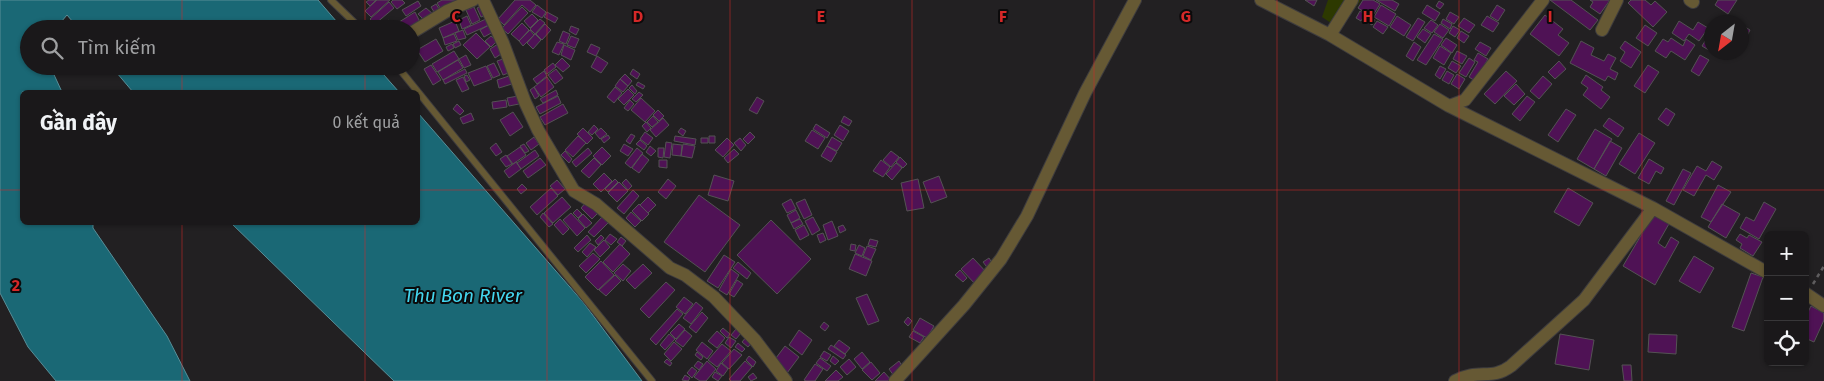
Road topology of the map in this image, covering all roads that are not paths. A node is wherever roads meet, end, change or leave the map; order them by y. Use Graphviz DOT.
graph roads {
  1 [pos="331,0"];
  2 [pos="473,0"];
  3 [pos="484,0"];
  4 [pos="1135,0"];
  5 [pos="1261,0"];
  6 [pos="1352,0"];
  7 [pos="1543,0"];
  8 [pos="1617,0"];
  9 [pos="352,20"];
  10 [pos="420,28"];
  11 [pos="1602,30"];
  12 [pos="1330,35"];
  13 [pos="403,75"];
  14 [pos="416,90"];
  15 [pos="420,96"];
  16 [pos="1449,106"];
  17 [pos="1653,208"];
  18 [pos="1764,271"];
  19 [pos="1809,295"];
  20 [pos="1824,306"];
  21 [pos="652,381"];
  22 [pos="786,381"];
  23 [pos="895,381"];
  24 [pos="1456,381"];
  1 -- 9 [label="lane"];
  2 -- 10 [label="street"];
  3 -- 22 [label="street"];
  4 -- 23 [label="street"];
  5 -- 12 [label="street"];
  6 -- 12 [label="street"];
  7 -- 16 [label="street"];
  8 -- 11 [label="street"];
  12 -- 16 [label="street"];
  13 -- 14 [label="lane"];
  15 -- 21 [label="lane"];
  16 -- 17 [label="street"];
  17 -- 18 [label="street"];
  17 -- 24 [label="street"];
  19 -- 20 [label="street"];
}
